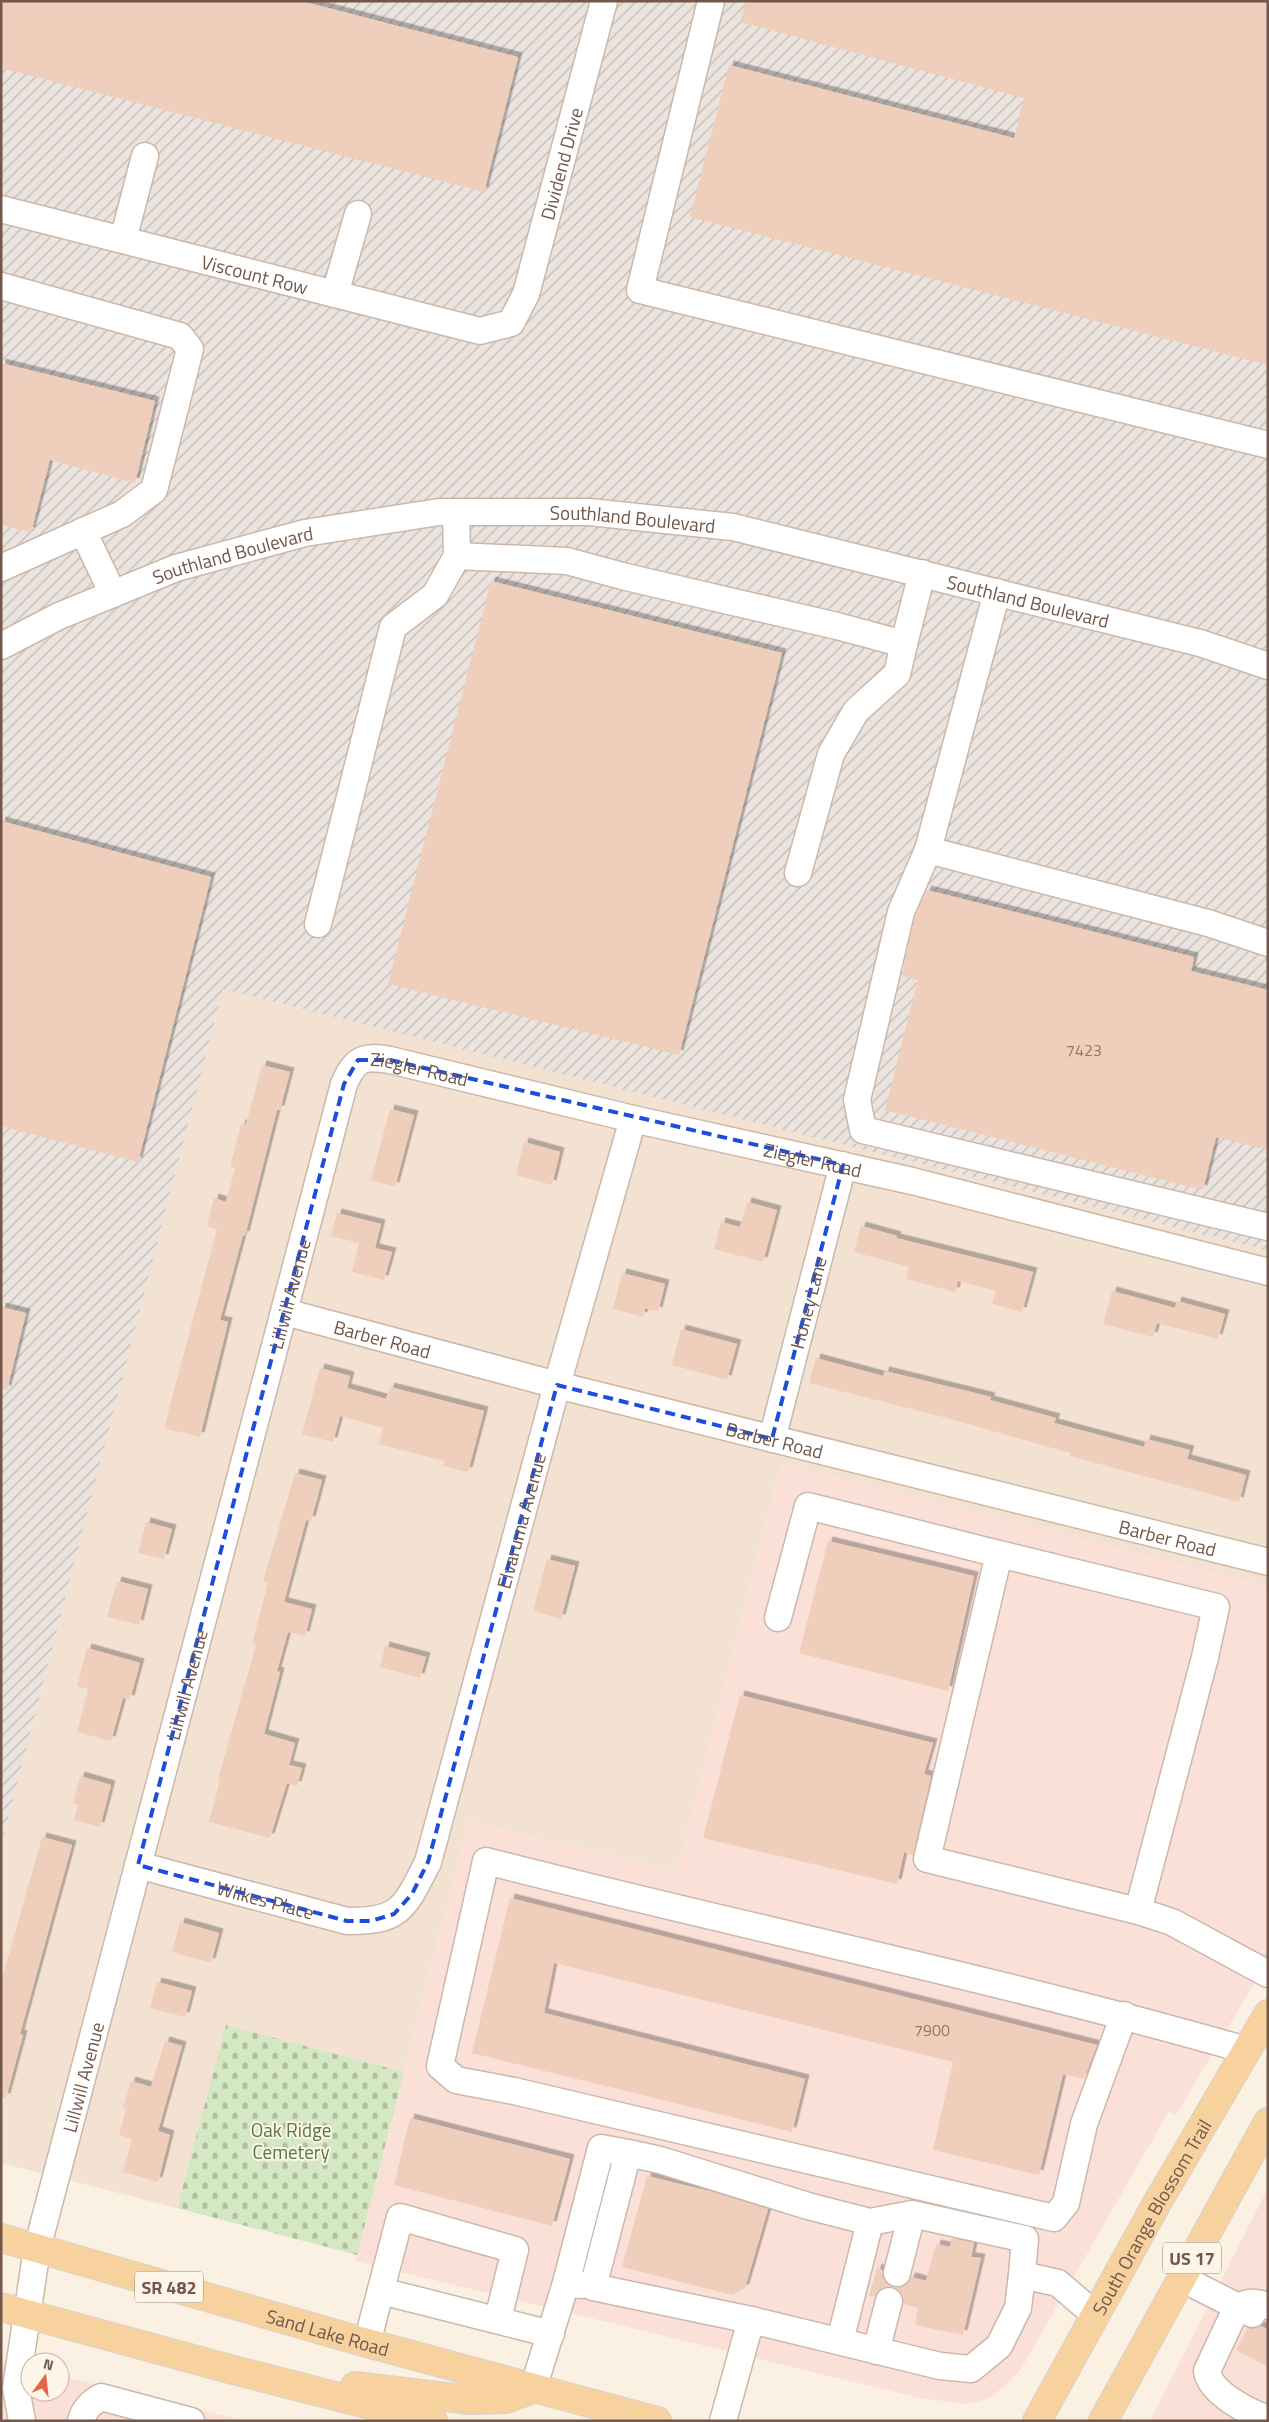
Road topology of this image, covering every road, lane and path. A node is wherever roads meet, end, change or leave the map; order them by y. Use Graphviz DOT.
graph roads {
  1 [pos="604,1"];
  2 [pos="711,1"];
  3 [pos="145,156"];
  4 [pos="1,209"];
  5 [pos="358,214"];
  6 [pos="123,240"];
  7 [pos="1,286"];
  8 [pos="335,294"];
  9 [pos="511,323"];
  10 [pos="1268,445"];
  11 [pos="456,512"];
  12 [pos="83,531"];
  13 [pos="457,556"];
  14 [pos="1,568"];
  15 [pos="922,573"];
  16 [pos="997,592"];
  17 [pos="113,594"];
  18 [pos="904,644"];
  19 [pos="1,646"];
  20 [pos="1268,666"];
  21 [pos="928,850"];
  22 [pos="798,873"];
  23 [pos="318,924"];
  24 [pos="1268,943"];
  25 [pos="358,1060"];
  26 [pos="633,1119"];
  27 [pos="843,1165"];
  28 [pos="1268,1227"];
  29 [pos="1268,1272"];
  30 [pos="285,1312"];
  31 [pos="557,1385"];
  32 [pos="772,1439"];
  33 [pos="998,1554"];
  34 [pos="1268,1562"];
  35 [pos="778,1618"];
  36 [pos="138,1865"];
  37 [pos="1138,1911"];
  38 [pos="394,1914"];
  39 [pos="1268,1974"];
  40 [pos="1268,2014"];
  41 [pos="1124,2016"];
  42 [pos="1246,2050"];
  43 [pos="1268,2122"];
  44 [pos="628,2153"];
  45 [pos="912,2214"];
  46 [pos="870,2222"];
  47 [pos="1,2238"];
  48 [pos="37,2249"];
  49 [pos="896,2273"];
  50 [pos="1022,2275"];
  51 [pos="1181,2278"];
  52 [pos="566,2283"];
  53 [pos="593,2287"];
  54 [pos="381,2290"];
  55 [pos="890,2301"];
  56 [pos="1268,2306"];
  57 [pos="1238,2307"];
  58 [pos="14,2310"];
  59 [pos="1094,2314"];
  60 [pos="498,2318"];
  61 [pos="750,2320"];
  62 [pos="1268,2321"];
  63 [pos="551,2334"];
  64 [pos="840,2342"];
  65 [pos="367,2343"];
  66 [pos="876,2351"];
  67 [pos="241,2372"];
  68 [pos="533,2389"];
  69 [pos="1268,2419"];
  70 [pos="22,2421"];
  71 [pos="81,2421"];
  72 [pos="190,2421"];
  73 [pos="432,2421"];
  74 [pos="657,2421"];
  75 [pos="723,2421"];
  76 [pos="1037,2421"];
  77 [pos="1103,2421"];
  1 -- 9 [label="street, Dividend Drive"];
  2 -- 10 [label="street"];
  3 -- 6 [label="street"];
  4 -- 6 [label="street, Viscount Row"];
  5 -- 8 [label="street"];
  6 -- 8 [label="street, Viscount Row"];
  7 -- 12 [label="street"];
  8 -- 9 [label="street, Viscount Row"];
  11 -- 13 [label="street"];
  11 -- 15 [label="street, Southland Boulevard"];
  11 -- 17 [label="street, Southland Boulevard"];
  12 -- 14 [label="street"];
  12 -- 17 [label="street"];
  13 -- 18 [label="street"];
  13 -- 23 [label="street"];
  15 -- 16 [label="street, Southland Boulevard"];
  15 -- 18 [label="street"];
  16 -- 20 [label="street, Southland Boulevard"];
  16 -- 21 [label="street"];
  17 -- 19 [label="street, Southland Boulevard"];
  18 -- 22 [label="street"];
  21 -- 24 [label="street"];
  21 -- 28 [label="street"];
  25 -- 26 [label="street, Ziegler Road"];
  25 -- 30 [label="street, Lillwill Avenue"];
  26 -- 27 [label="street, Ziegler Road"];
  26 -- 31 [label="street, Elvaruma Avenue"];
  27 -- 29 [label="street, Ziegler Road"];
  27 -- 32 [label="street, Honey Lane"];
  30 -- 31 [label="street, Barber Road"];
  30 -- 36 [label="street, Lillwill Avenue"];
  31 -- 32 [label="street, Barber Road"];
  31 -- 38 [label="street, Elvaruma Avenue"];
  32 -- 34 [label="street, Barber Road"];
  33 -- 35 [label="street"];
  33 -- 37 [label="street"];
  33 -- 37 [label="street"];
  36 -- 38 [label="street, Wilkes Place"];
  36 -- 48 [label="street, Lillwill Avenue"];
  37 -- 39 [label="street"];
  40 -- 42 [label="main road, South Orange Blossom Trail / US 17"];
  41 -- 41 [label="street"];
  41 -- 42 [label="street"];
  42 -- 59 [label="main road, South Orange Blossom Trail / US 17"];
  43 -- 51 [label="main road, US 17"];
  44 -- 46 [label="street"];
  44 -- 52 [label="street"];
  44 -- 53 [label="street"];
  45 -- 46 [label="street"];
  45 -- 49 [label="street"];
  45 -- 50 [label="street"];
  46 -- 64 [label="street"];
  47 -- 48 [label="main road, Sand Lake Road / SR 482"];
  48 -- 58 [label="street, Lillwill Avenue"];
  48 -- 65 [label="main road, Sand Lake Road / SR 482"];
  50 -- 59 [label="street"];
  50 -- 66 [label="street"];
  51 -- 57 [label="street"];
  51 -- 77 [label="main road, US 17"];
  52 -- 53 [label="street"];
  52 -- 63 [label="street"];
  53 -- 61 [label="street"];
  54 -- 60 [label="street"];
  54 -- 60 [label="street"];
  54 -- 65 [label="street"];
  55 -- 66 [label="street"];
  56 -- 57 [label="street"];
  57 -- 62 [label="street"];
  57 -- 69 [label="street"];
  58 -- 67 [label="main road"];
  58 -- 70 [label="street, Lillwill Avenue"];
  59 -- 76 [label="main road, South Orange Blossom Trail / US 17"];
  60 -- 63 [label="street"];
  61 -- 64 [label="street"];
  61 -- 75 [label="street"];
  63 -- 68 [label="street"];
  64 -- 66 [label="street"];
  65 -- 68 [label="main road, Sand Lake Road / SR 482"];
  67 -- 68 [label="main road"];
  67 -- 73 [label="main road"];
  68 -- 74 [label="main road, Sand Lake Road / SR 482"];
  71 -- 72 [label="street"];
}
